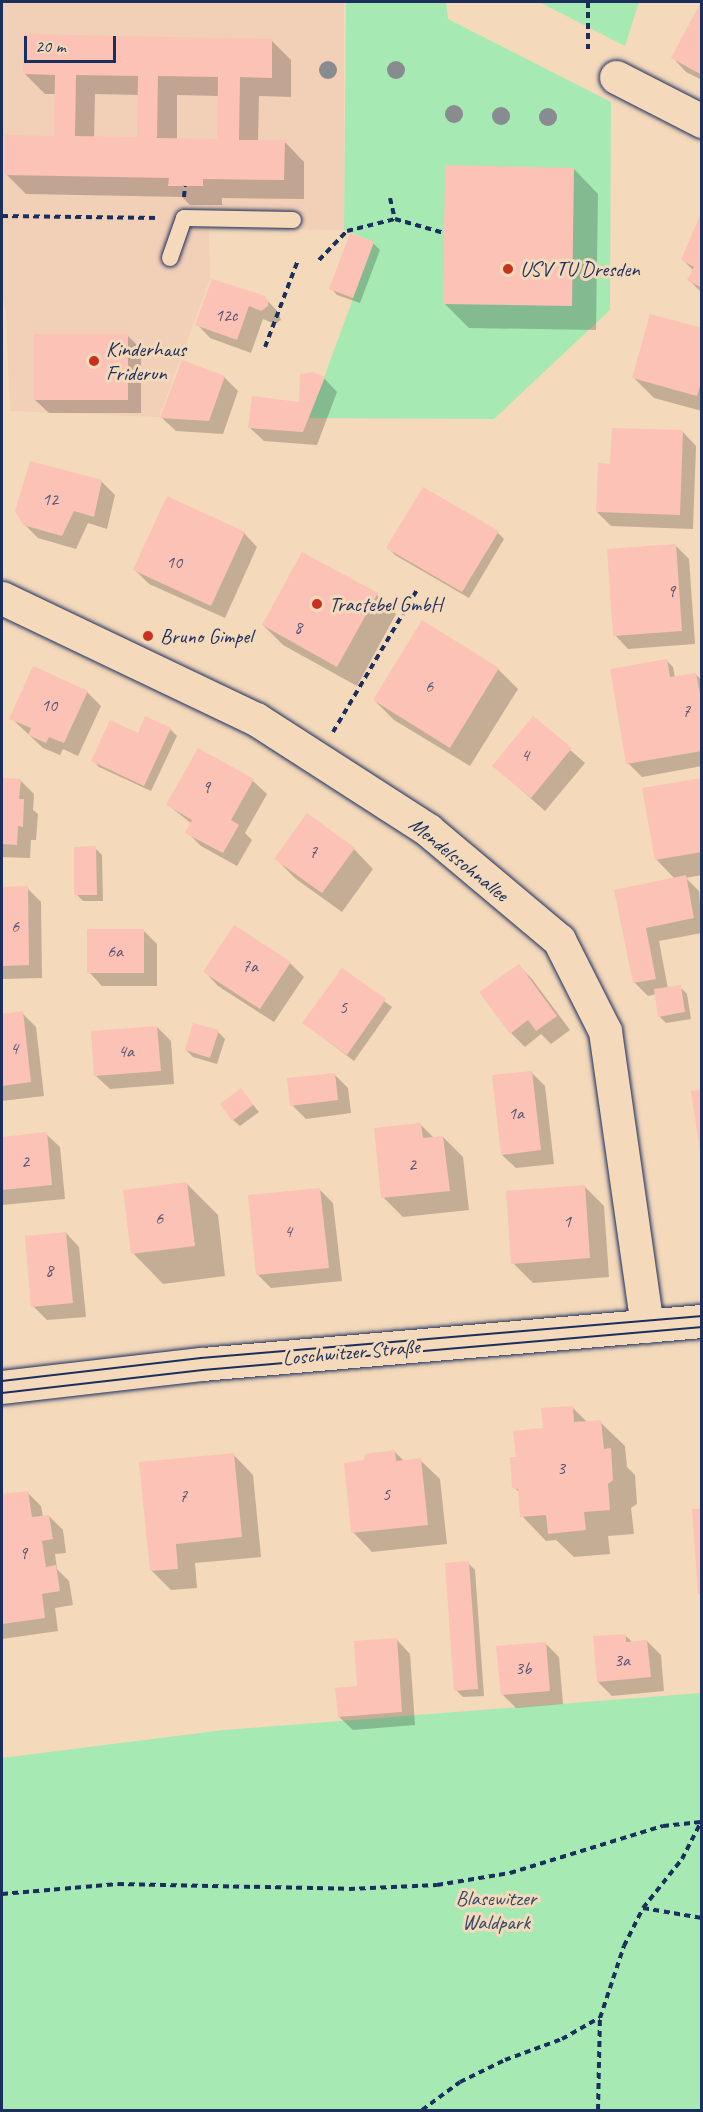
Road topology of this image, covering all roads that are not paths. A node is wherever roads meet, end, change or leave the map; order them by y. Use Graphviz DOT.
graph roads {
  1 [pos="616,77"];
  2 [pos="702,121"];
  3 [pos="293,220"];
  4 [pos="170,258"];
  5 [pos="2,598"];
  6 [pos="702,1321"];
  7 [pos="647,1326"];
  8 [pos="2,1387"];
  1 -- 2 [label="street"];
  3 -- 4 [label="lane"];
  5 -- 7 [label="street, Mendelssohnallee"];
  6 -- 7 [label="street, Loschwitzer Straße"];
  7 -- 8 [label="street, Loschwitzer Straße"];
}
